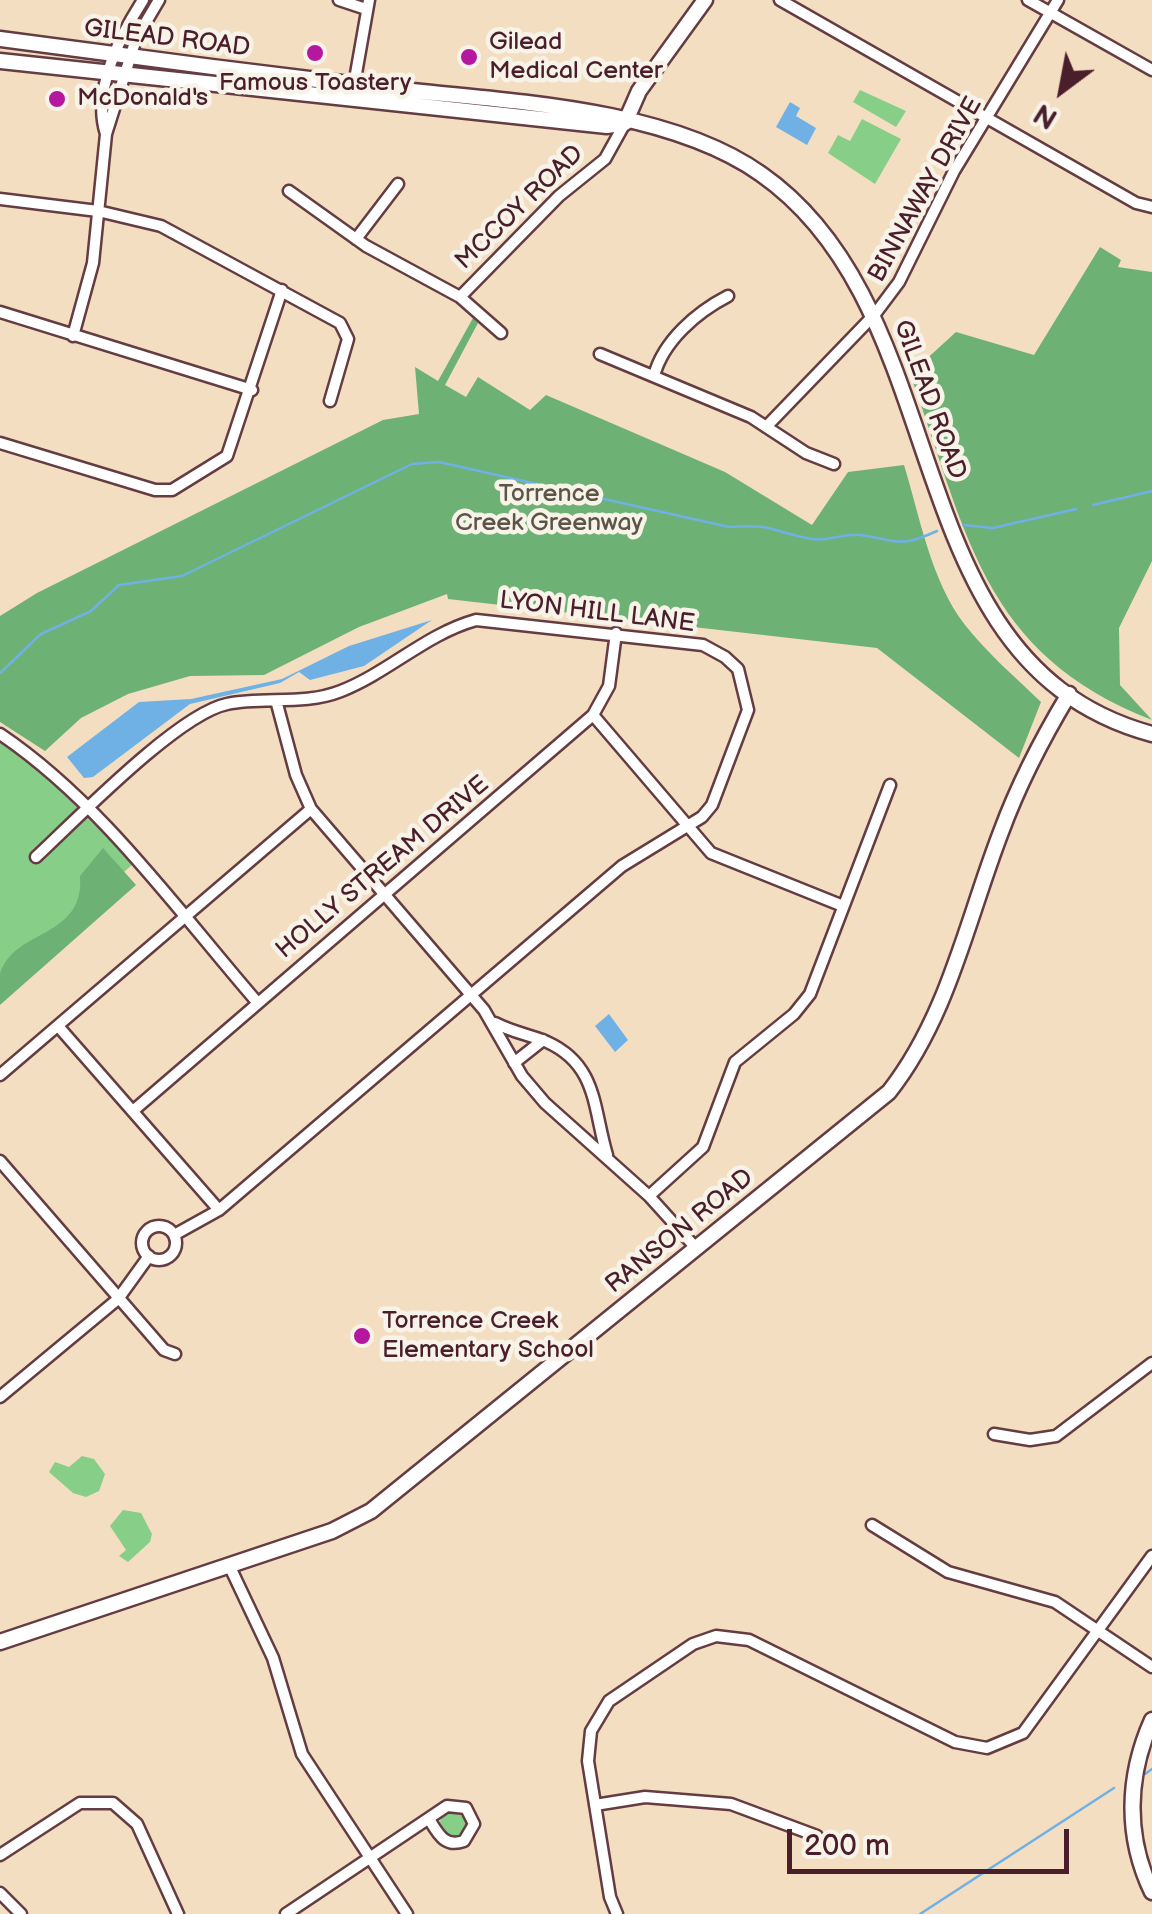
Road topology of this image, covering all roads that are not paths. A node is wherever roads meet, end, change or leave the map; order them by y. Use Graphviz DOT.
graph roads {
  1 [pos="143,0"];
  2 [pos="159,0"];
  3 [pos="339,0"];
  4 [pos="705,0"];
  5 [pos="780,0"];
  6 [pos="1028,0"];
  7 [pos="1058,0"];
  8 [pos="368,4"];
  9 [pos="1050,13"];
  10 [pos="0,39"];
  11 [pos="122,56"];
  12 [pos="0,62"];
  13 [pos="1152,70"];
  14 [pos="116,75"];
  15 [pos="354,85"];
  16 [pos="988,118"];
  17 [pos="626,123"];
  18 [pos="398,184"];
  19 [pos="289,191"];
  20 [pos="0,199"];
  21 [pos="1152,207"];
  22 [pos="98,212"];
  23 [pos="356,239"];
  24 [pos="282,290"];
  25 [pos="728,296"];
  26 [pos="460,297"];
  27 [pos="0,312"];
  28 [pos="875,314"];
  29 [pos="501,333"];
  30 [pos="73,336"];
  31 [pos="600,354"];
  32 [pos="654,376"];
  33 [pos="252,390"];
  34 [pos="330,402"];
  35 [pos="766,426"];
  36 [pos="0,443"];
  37 [pos="834,464"];
  38 [pos="616,633"];
  39 [pos="1068,694"];
  40 [pos="277,704"];
  41 [pos="593,715"];
  42 [pos="0,734"];
  43 [pos="1152,734"];
  44 [pos="890,786"];
  45 [pos="311,809"];
  46 [pos="86,810"];
  47 [pos="688,824"];
  48 [pos="36,857"];
  49 [pos="383,894"];
  50 [pos="843,906"];
  51 [pos="184,918"];
  52 [pos="472,997"];
  53 [pos="256,1002"];
  54 [pos="493,1022"];
  55 [pos="58,1026"];
  56 [pos="543,1040"];
  57 [pos="514,1063"];
  58 [pos="0,1075"];
  59 [pos="134,1110"];
  60 [pos="607,1156"];
  61 [pos="0,1161"];
  62 [pos="649,1196"];
  63 [pos="220,1210"];
  64 [pos="174,1235"];
  65 [pos="696,1248"];
  66 [pos="149,1256"];
  67 [pos="118,1299"];
  68 [pos="175,1354"];
  69 [pos="1152,1363"];
  70 [pos="0,1397"];
  71 [pos="994,1434"];
  72 [pos="872,1525"];
  73 [pos="1152,1556"];
  74 [pos="229,1565"];
  75 [pos="1098,1630"];
  76 [pos="0,1642"];
  77 [pos="1152,1667"];
  78 [pos="1152,1720"];
  79 [pos="595,1805"];
  80 [pos="429,1819"];
  81 [pos="817,1836"];
  82 [pos="0,1855"];
  83 [pos="369,1858"];
  84 [pos="1152,1892"];
  85 [pos="0,1893"];
  86 [pos="22,1914"];
  87 [pos="178,1914"];
  88 [pos="286,1914"];
  89 [pos="407,1914"];
  90 [pos="617,1914"];
  1 -- 11 [label="street"];
  2 -- 11 [label="street"];
  3 -- 8 [label="street"];
  4 -- 17 [label="main road, MCCOY ROAD"];
  5 -- 16 [label="street"];
  6 -- 9 [label="street"];
  7 -- 9 [label="street, BINNAWAY DRIVE"];
  8 -- 15 [label="street"];
  9 -- 13 [label="street"];
  9 -- 16 [label="street, BINNAWAY DRIVE"];
  10 -- 11 [label="main road, GILEAD ROAD"];
  11 -- 14 [label="street"];
  11 -- 15 [label="main road, GILEAD ROAD"];
  12 -- 14 [label="main road, GILEAD ROAD"];
  14 -- 17 [label="main road, GILEAD ROAD"];
  14 -- 22 [label="street"];
  15 -- 17 [label="main road, GILEAD ROAD"];
  16 -- 21 [label="street"];
  16 -- 28 [label="street, BINNAWAY DRIVE"];
  17 -- 26 [label="street, MCCOY ROAD"];
  17 -- 28 [label="main road, GILEAD ROAD"];
  18 -- 23 [label="street"];
  19 -- 23 [label="street"];
  20 -- 22 [label="street"];
  22 -- 24 [label="street"];
  22 -- 30 [label="street"];
  23 -- 26 [label="street"];
  24 -- 33 [label="street"];
  24 -- 34 [label="street"];
  25 -- 32 [label="street"];
  26 -- 29 [label="street"];
  27 -- 30 [label="street"];
  28 -- 35 [label="street, BINNAWAY DRIVE"];
  28 -- 39 [label="main road, GILEAD ROAD"];
  30 -- 33 [label="street"];
  31 -- 32 [label="street"];
  32 -- 35 [label="street"];
  33 -- 36 [label="street"];
  35 -- 37 [label="street"];
  38 -- 40 [label="street, LYON HILL LANE"];
  38 -- 41 [label="street, HOLLY STREAM DRIVE"];
  38 -- 47 [label="street, LYON HILL LANE"];
  39 -- 43 [label="main road, GILEAD ROAD"];
  39 -- 65 [label="main road, RANSON ROAD"];
  40 -- 45 [label="street"];
  40 -- 46 [label="street, LYON HILL LANE"];
  41 -- 47 [label="street"];
  41 -- 49 [label="street, HOLLY STREAM DRIVE"];
  42 -- 46 [label="street"];
  44 -- 50 [label="street"];
  45 -- 49 [label="street"];
  45 -- 51 [label="street"];
  46 -- 48 [label="street, LYON HILL LANE"];
  46 -- 51 [label="street"];
  47 -- 50 [label="street"];
  47 -- 52 [label="street, LYON HILL LANE"];
  49 -- 52 [label="street"];
  49 -- 53 [label="street, HOLLY STREAM DRIVE"];
  50 -- 62 [label="street"];
  51 -- 53 [label="street"];
  51 -- 55 [label="street"];
  52 -- 54 [label="street"];
  52 -- 63 [label="street, LYON HILL LANE"];
  53 -- 59 [label="street, HOLLY STREAM DRIVE"];
  54 -- 56 [label="street"];
  54 -- 57 [label="street"];
  55 -- 58 [label="street"];
  55 -- 59 [label="street"];
  56 -- 57 [label="street"];
  56 -- 60 [label="street"];
  57 -- 60 [label="street"];
  59 -- 63 [label="street"];
  60 -- 62 [label="street"];
  61 -- 67 [label="street"];
  62 -- 65 [label="street"];
  63 -- 64 [label="street, LYON HILL LANE"];
  64 -- 66 [label="street, LYON HILL LANE"];
  64 -- 66 [label="street, LYON HILL LANE"];
  65 -- 74 [label="main road, RANSON ROAD"];
  66 -- 67 [label="street, LYON HILL LANE"];
  67 -- 68 [label="street"];
  67 -- 70 [label="street, LYON HILL LANE"];
  69 -- 71 [label="street"];
  72 -- 75 [label="street"];
  73 -- 75 [label="street"];
  74 -- 76 [label="main road, RANSON ROAD"];
  74 -- 83 [label="street"];
  75 -- 77 [label="street"];
  75 -- 79 [label="street"];
  78 -- 84 [label="main road"];
  79 -- 81 [label="street"];
  79 -- 90 [label="street"];
  80 -- 80 [label="street"];
  80 -- 83 [label="street"];
  82 -- 87 [label="street"];
  83 -- 88 [label="street"];
  83 -- 89 [label="street"];
  85 -- 86 [label="street"];
}
